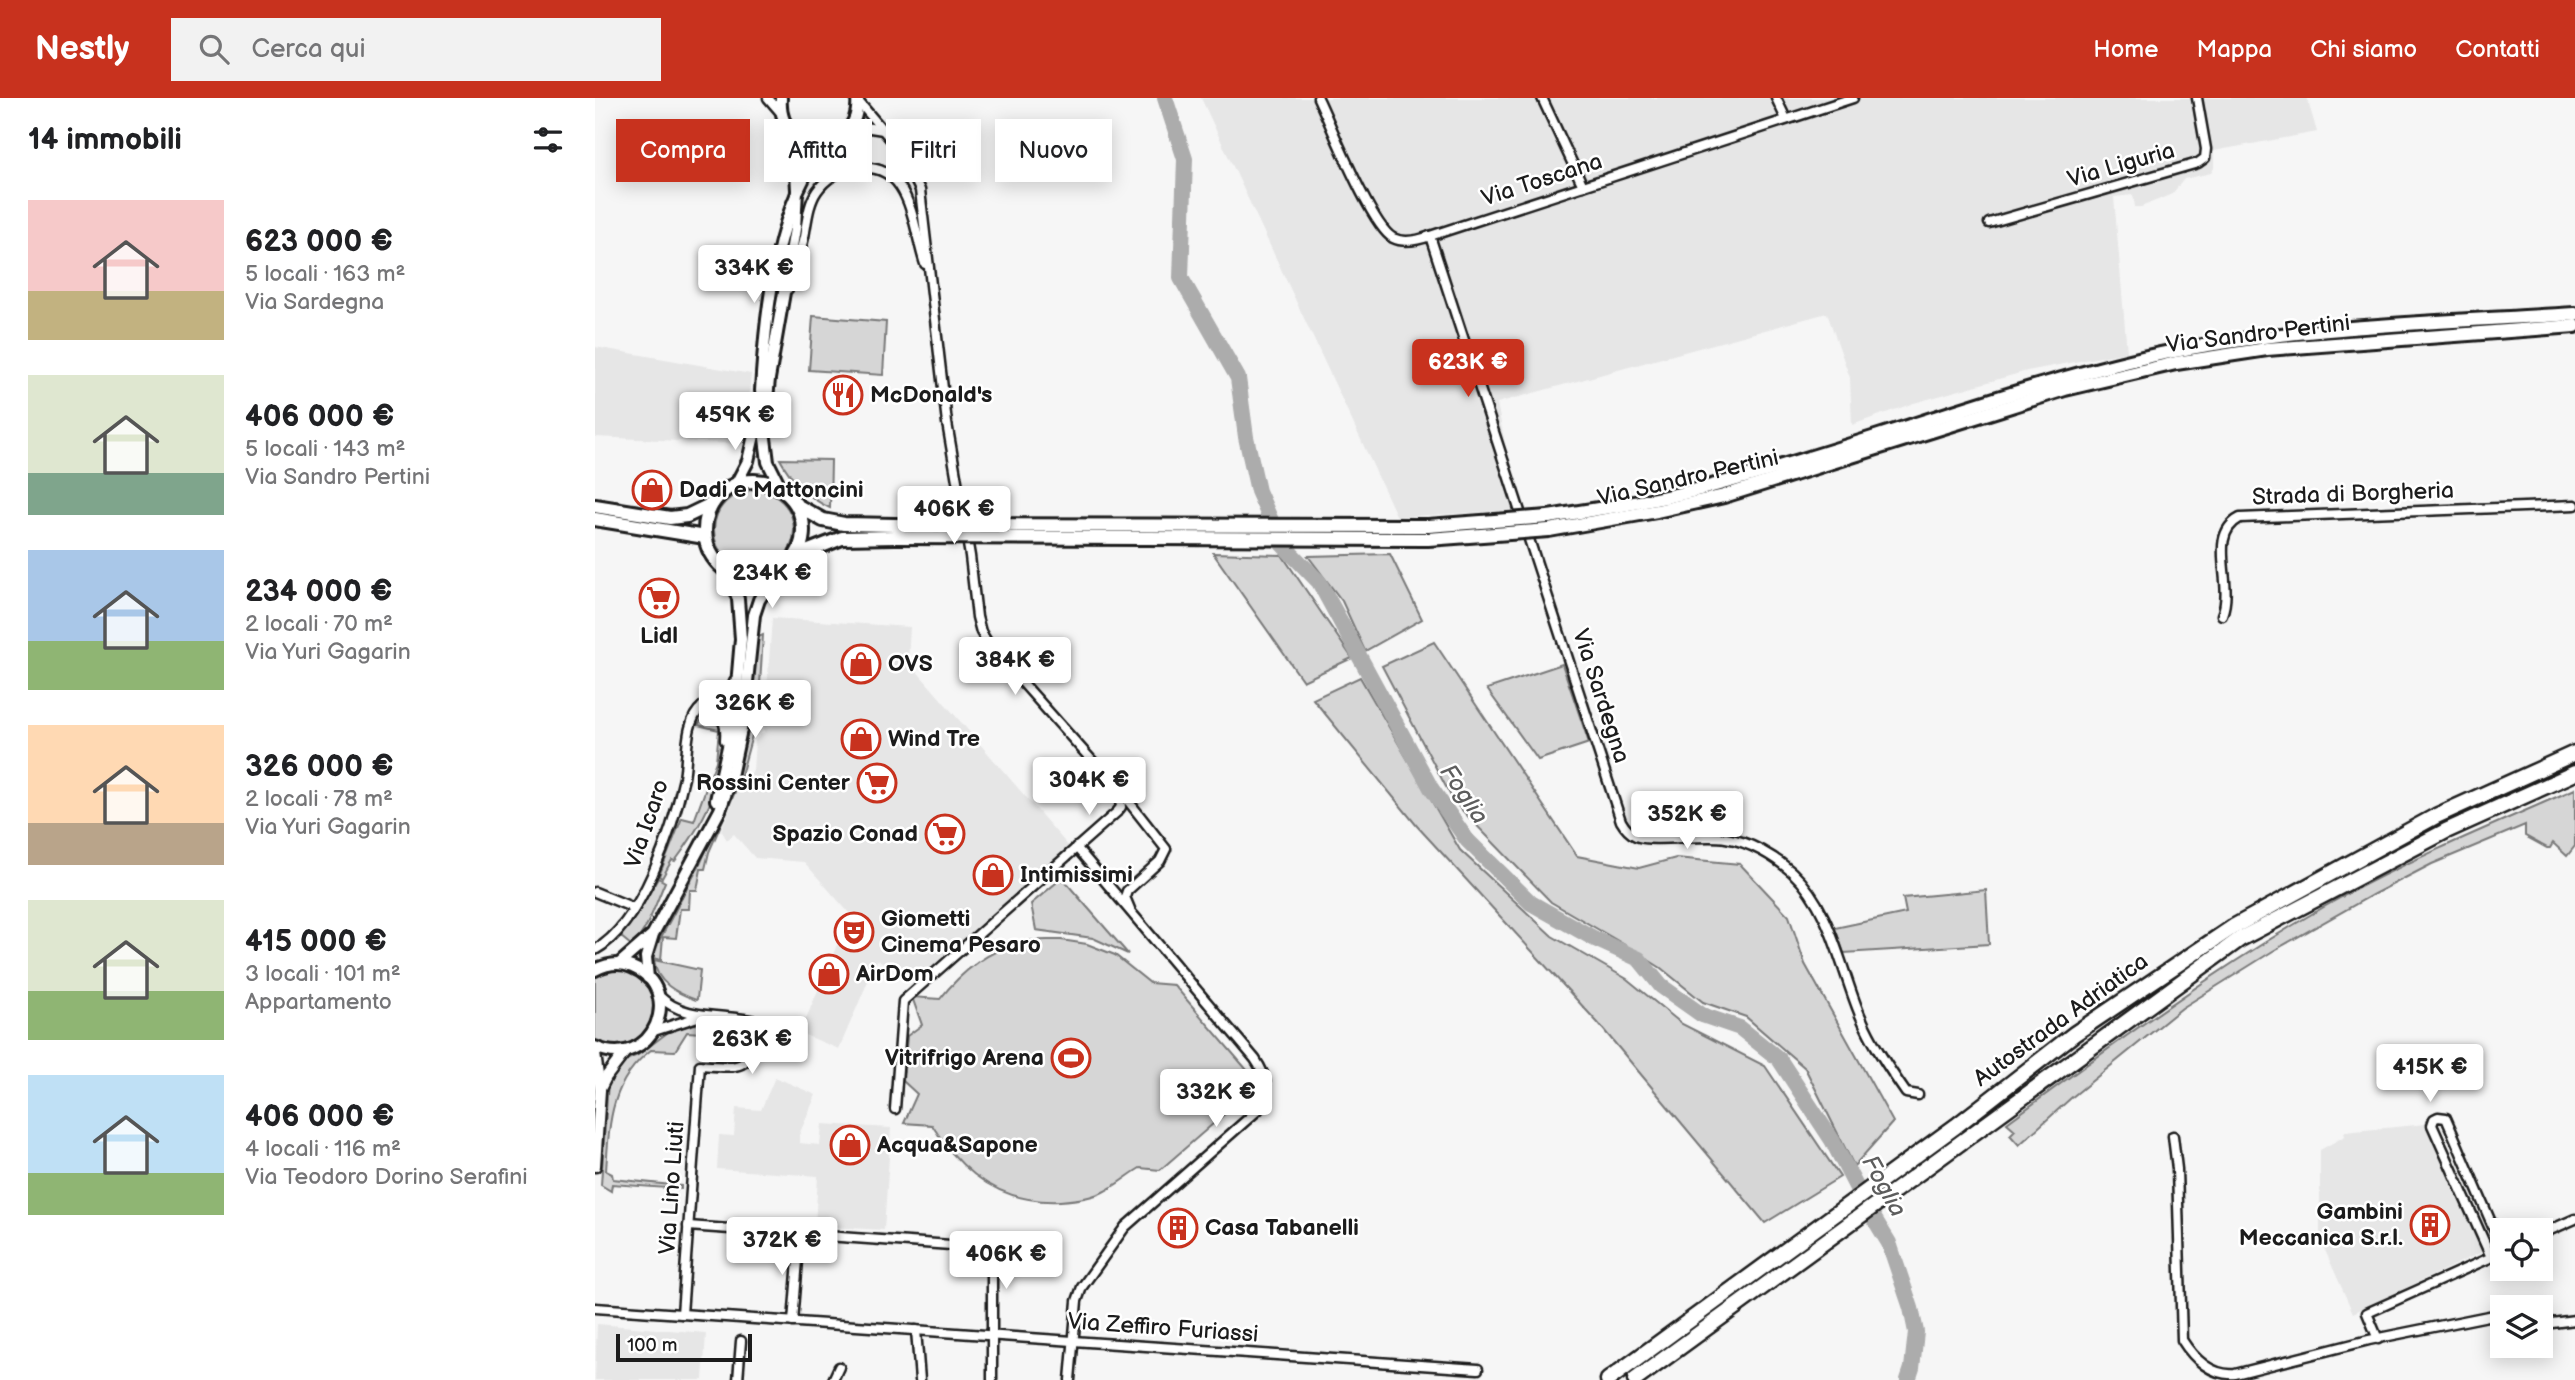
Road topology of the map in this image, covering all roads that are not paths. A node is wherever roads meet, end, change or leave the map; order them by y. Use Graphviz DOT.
graph roads {
  1 [pos="768,98"];
  2 [pos="781,98"];
  3 [pos="1318,98"];
  4 [pos="1542,98"];
  5 [pos="1776,98"];
  6 [pos="1853,98"];
  7 [pos="2197,98"];
  8 [pos="858,100"];
  9 [pos="781,113"];
  10 [pos="784,119"];
  11 [pos="855,119"];
  12 [pos="1786,120"];
  13 [pos="872,128"];
  14 [pos="883,130"];
  15 [pos="797,182"];
  16 [pos="802,182"];
  17 [pos="1583,186"];
  18 [pos="797,190"];
  19 [pos="1989,223"];
  20 [pos="1430,236"];
  21 [pos="930,279"];
  22 [pos="784,298"];
  23 [pos="2575,314"];
  24 [pos="2575,326"];
  25 [pos="736,484"];
  26 [pos="781,488"];
  27 [pos="712,503"];
  28 [pos="2575,505"];
  29 [pos="595,506"];
  30 [pos="798,506"];
  31 [pos="595,519"];
  32 [pos="1548,523"];
  33 [pos="895,531"];
  34 [pos="705,537"];
  35 [pos="796,556"];
  36 [pos="728,572"];
  37 [pos="774,576"];
  38 [pos="2222,615"];
  39 [pos="740,662"];
  40 [pos="702,707"];
  41 [pos="2575,753"];
  42 [pos="727,754"];
  43 [pos="2575,773"];
  44 [pos="1118,791"];
  45 [pos="708,829"];
  46 [pos="1076,847"];
  47 [pos="595,892"];
  48 [pos="634,908"];
  49 [pos="1129,909"];
  50 [pos="653,934"];
  51 [pos="595,950"];
  52 [pos="619,964"];
  53 [pos="596,968"];
  54 [pos="648,978"];
  55 [pos="659,996"];
  56 [pos="704,1015"];
  57 [pos="654,1031"];
  58 [pos="595,1047"];
  59 [pos="625,1052"];
  60 [pos="595,1054"];
  61 [pos="600,1090"];
  62 [pos="1918,1095"];
  63 [pos="895,1109"];
  64 [pos="1960,1132"];
  65 [pos="596,1134"];
  66 [pos="2173,1136"];
  67 [pos="595,1166"];
  68 [pos="2575,1219"];
  69 [pos="2490,1221"];
  70 [pos="688,1226"];
  71 [pos="2553,1229"];
  72 [pos="800,1235"];
  73 [pos="2490,1255"];
  74 [pos="2490,1257"];
  75 [pos="595,1308"];
  76 [pos="682,1314"];
  77 [pos="2490,1316"];
  78 [pos="2575,1320"];
  79 [pos="793,1322"];
  80 [pos="2553,1323"];
  81 [pos="916,1330"];
  82 [pos="992,1335"];
  83 [pos="2378,1339"];
  84 [pos="741,1341"];
  85 [pos="1073,1341"];
  86 [pos="839,1367"];
  87 [pos="1478,1369"];
  88 [pos="739,1380"];
  89 [pos="834,1380"];
  90 [pos="920,1380"];
  91 [pos="992,1380"];
  92 [pos="1070,1380"];
  93 [pos="1608,1380"];
  94 [pos="1635,1380"];
  1 -- 9 [label="street"];
  2 -- 9 [label="main road"];
  3 -- 20 [label="street, Via Toscana"];
  4 -- 17 [label="street"];
  5 -- 12 [label="street"];
  6 -- 12 [label="street, Via Toscana"];
  7 -- 19 [label="street, Via Liguria"];
  8 -- 11 [label="main road"];
  8 -- 14 [label="street"];
  9 -- 10 [label="main road"];
  12 -- 17 [label="street, Via Toscana"];
  13 -- 14 [label="street"];
  14 -- 21 [label="street"];
  15 -- 18 [label="main road"];
  16 -- 18 [label="main road"];
  17 -- 20 [label="street, Via Toscana"];
  18 -- 22 [label="main road"];
  18 -- 25 [label="main road"];
  20 -- 62 [label="street, Via Sardegna"];
  21 -- 22 [label="street"];
  21 -- 44 [label="street"];
  22 -- 26 [label="main road"];
  23 -- 32 [label="main road, Via Sandro Pertini"];
  24 -- 32 [label="main road, Via Sandro Pertini"];
  25 -- 26 [label="main road"];
  25 -- 27 [label="main road"];
  26 -- 30 [label="main road"];
  27 -- 29 [label="main road"];
  27 -- 34 [label="main road"];
  28 -- 38 [label="street, Strada di Borgheria"];
  30 -- 33 [label="main road, Via Sandro Pertini"];
  30 -- 35 [label="main road"];
  31 -- 34 [label="main road"];
  32 -- 33 [label="main road, Via Sandro Pertini, bridge"];
  33 -- 35 [label="main road, Via Sandro Pertini"];
  34 -- 36 [label="main road"];
  35 -- 37 [label="main road"];
  36 -- 37 [label="main road"];
  36 -- 39 [label="main road"];
  37 -- 45 [label="main road"];
  39 -- 40 [label="street"];
  39 -- 42 [label="main road"];
  40 -- 42 [label="street"];
  40 -- 48 [label="street, Via Icaro"];
  41 -- 64 [label="highway, Autostrada Adriatica"];
  42 -- 45 [label="main road"];
  43 -- 64 [label="highway, Autostrada Adriatica"];
  44 -- 46 [label="street"];
  44 -- 49 [label="street"];
  45 -- 50 [label="main road"];
  46 -- 49 [label="street"];
  46 -- 63 [label="street"];
  47 -- 48 [label="street"];
  48 -- 51 [label="street, Via Icaro"];
  49 -- 85 [label="street"];
  50 -- 52 [label="main road"];
  50 -- 54 [label="main road"];
  52 -- 53 [label="main road"];
  52 -- 54 [label="main road"];
  54 -- 55 [label="main road"];
  55 -- 56 [label="street"];
  55 -- 57 [label="main road"];
  56 -- 57 [label="street"];
  56 -- 70 [label="street, Via Lino Liuti"];
  57 -- 59 [label="main road"];
  58 -- 59 [label="main road"];
  59 -- 61 [label="street"];
  60 -- 61 [label="street"];
  61 -- 65 [label="street"];
  64 -- 93 [label="highway, Autostrada Adriatica"];
  64 -- 94 [label="highway, Autostrada Adriatica"];
  65 -- 67 [label="street"];
  66 -- 83 [label="street"];
  68 -- 71 [label="street"];
  69 -- 73 [label="street"];
  70 -- 72 [label="street"];
  70 -- 76 [label="street, Via Lino Liuti"];
  72 -- 79 [label="street"];
  72 -- 82 [label="street"];
  74 -- 83 [label="street"];
  75 -- 76 [label="street, Via Zeffiro Furiassi"];
  76 -- 79 [label="street, Via Zeffiro Furiassi"];
  77 -- 83 [label="street"];
  78 -- 80 [label="street"];
  79 -- 81 [label="street, Via Zeffiro Furiassi"];
  81 -- 82 [label="street, Via Zeffiro Furiassi"];
  81 -- 90 [label="street"];
  82 -- 85 [label="street, Via Zeffiro Furiassi"];
  82 -- 91 [label="street"];
  84 -- 88 [label="street"];
  85 -- 87 [label="street, Via Zeffiro Furiassi"];
  85 -- 92 [label="street"];
  86 -- 89 [label="street"];
}
